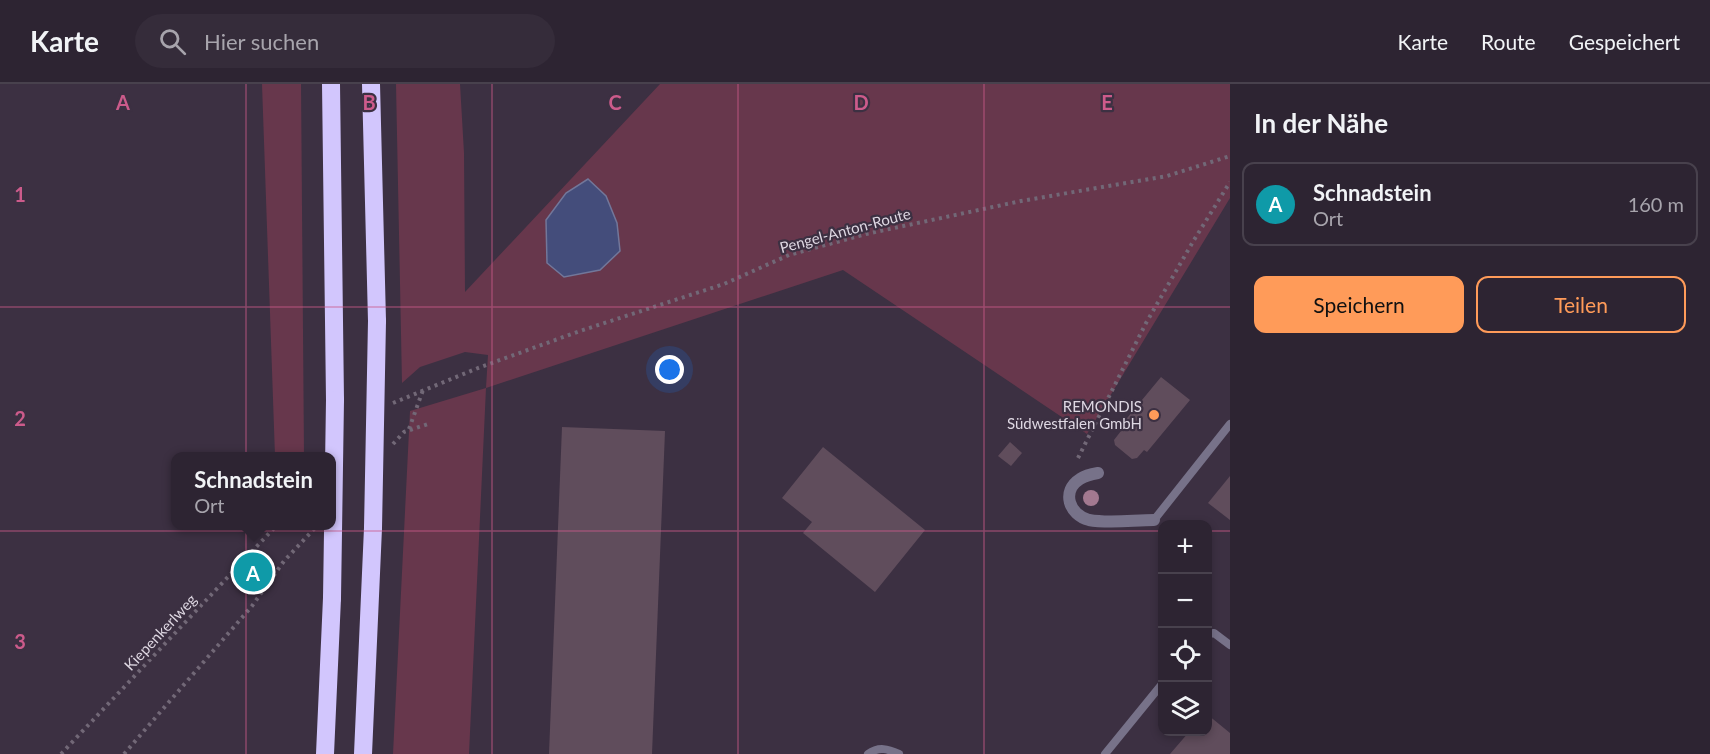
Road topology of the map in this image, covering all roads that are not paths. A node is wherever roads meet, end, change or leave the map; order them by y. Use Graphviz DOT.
graph roads {
  1 [pos="331,84"];
  2 [pos="371,84"];
  3 [pos="1230,423"];
  4 [pos="334,452"];
  5 [pos="1098,473"];
  6 [pos="1154,520"];
  7 [pos="333,530"];
  8 [pos="1212,633"];
  9 [pos="1230,645"];
  10 [pos="1158,689"];
  11 [pos="325,754"];
  12 [pos="363,754"];
  13 [pos="868,754"];
  14 [pos="899,754"];
  15 [pos="1105,754"];
  1 -- 4 [label="highway, bridge"];
  2 -- 12 [label="highway, bridge"];
  3 -- 6 [label="lane"];
  5 -- 6 [label="street"];
  7 -- 11 [label="highway, bridge"];
  8 -- 9 [label="lane"];
  10 -- 15 [label="lane"];
  13 -- 14 [label="lane"];
}
